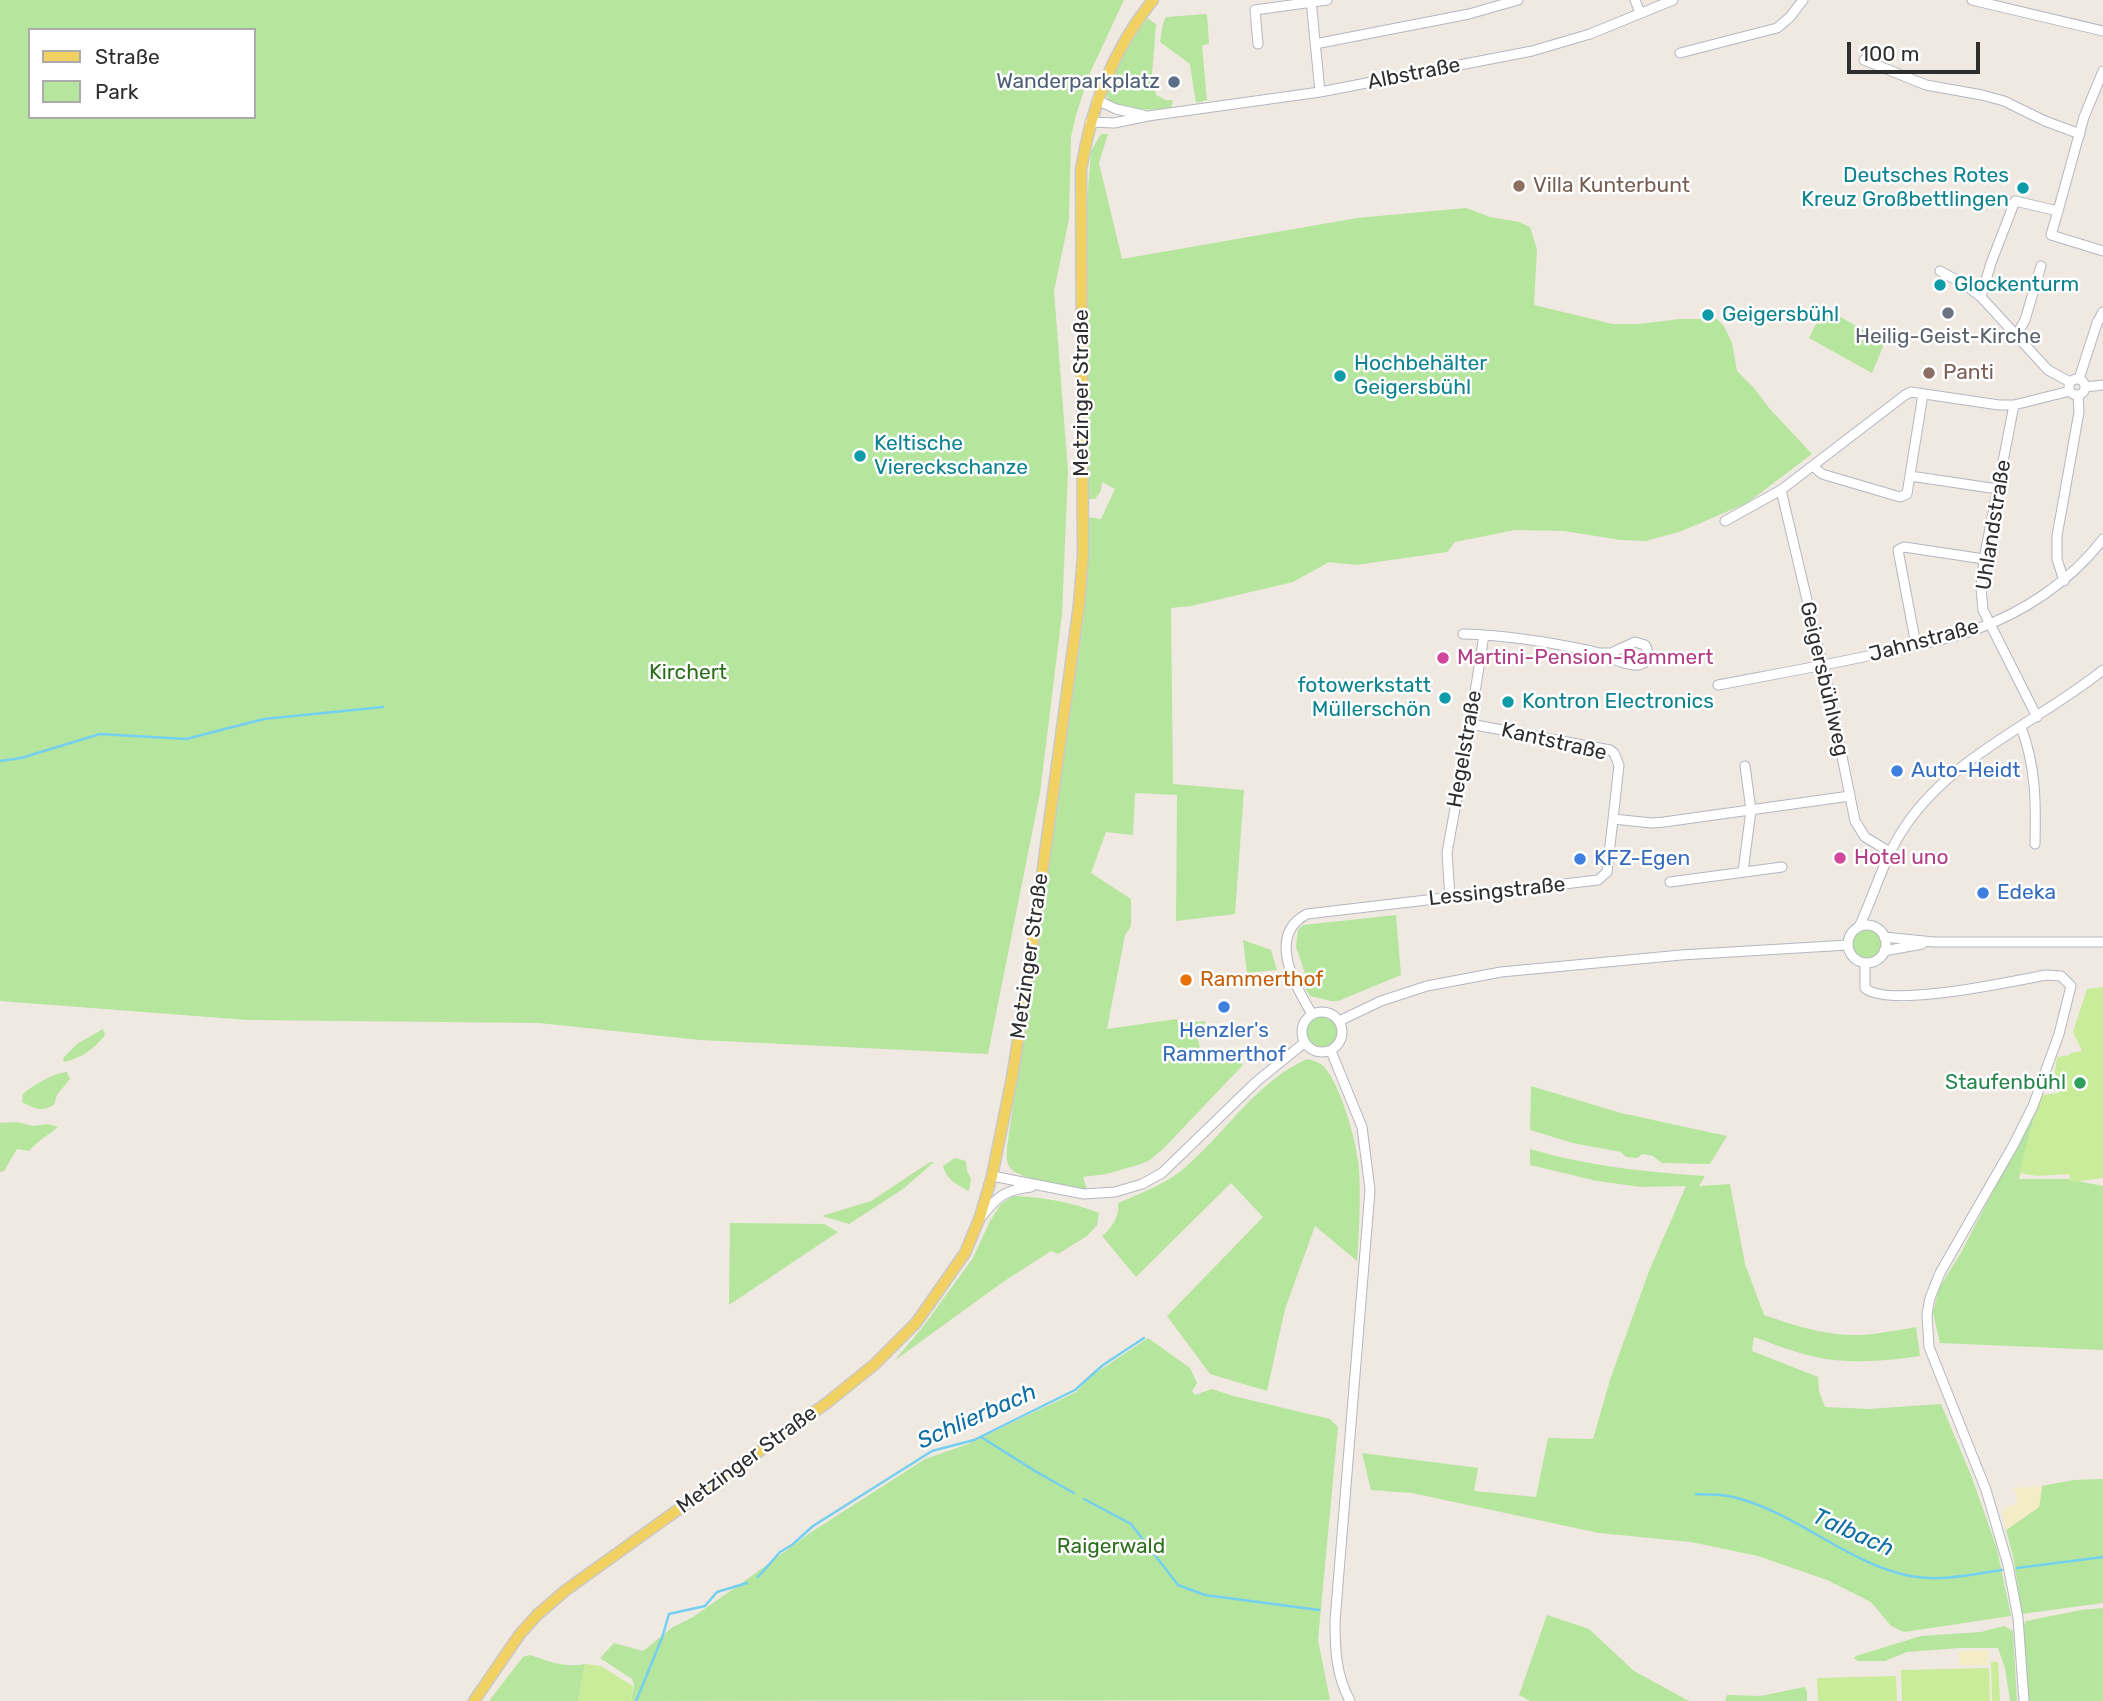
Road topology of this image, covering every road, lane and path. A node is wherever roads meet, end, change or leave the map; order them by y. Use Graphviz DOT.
graph roads {
  1 [pos="1153,0"];
  2 [pos="1326,0"];
  3 [pos="1518,0"];
  4 [pos="1634,0"];
  5 [pos="1673,0"];
  6 [pos="1803,0"];
  7 [pos="1972,0"];
  8 [pos="1311,2"];
  9 [pos="1489,4"];
  10 [pos="1640,13"];
  11 [pos="2103,31"];
  12 [pos="1258,44"];
  13 [pos="1315,44"];
  14 [pos="1680,53"];
  15 [pos="1864,60"];
  16 [pos="2103,71"];
  17 [pos="1320,92"];
  18 [pos="1097,100"];
  19 [pos="1148,116"];
  20 [pos="1090,122"];
  21 [pos="2080,134"];
  22 [pos="2058,211"];
  23 [pos="2103,251"];
  24 [pos="2041,266"];
  25 [pos="1940,271"];
  26 [pos="1981,297"];
  27 [pos="2103,312"];
  28 [pos="2016,336"];
  29 [pos="2103,385"];
  30 [pos="2076,387"];
  31 [pos="1923,394"];
  32 [pos="2014,405"];
  33 [pos="1813,466"];
  34 [pos="1910,476"];
  35 [pos="1998,489"];
  36 [pos="1781,490"];
  37 [pos="1725,521"];
  38 [pos="2103,540"];
  39 [pos="1984,559"];
  40 [pos="2064,581"];
  41 [pos="1989,624"];
  42 [pos="1462,634"];
  43 [pos="1484,635"];
  44 [pos="1916,645"];
  45 [pos="1599,653"];
  46 [pos="1822,667"];
  47 [pos="2103,670"];
  48 [pos="1718,685"];
  49 [pos="2037,717"];
  50 [pos="1470,724"];
  51 [pos="2021,727"];
  52 [pos="1745,766"];
  53 [pos="1850,796"];
  54 [pos="1751,810"];
  55 [pos="1613,819"];
  56 [pos="2035,844"];
  57 [pos="1890,852"];
  58 [pos="1782,867"];
  59 [pos="1743,872"];
  60 [pos="1670,882"];
  61 [pos="1450,897"];
  62 [pos="1870,906"];
  63 [pos="1859,927"];
  64 [pos="1876,928"];
  65 [pos="1884,937"];
  66 [pos="2103,942"];
  67 [pos="1934,943"];
  68 [pos="1848,945"];
  69 [pos="1884,951"];
  70 [pos="1865,963"];
  71 [pos="1312,1014"];
  72 [pos="1339,1021"];
  73 [pos="1304,1043"];
  74 [pos="1331,1051"];
  75 [pos="992,1177"];
  76 [pos="1040,1186"];
  77 [pos="980,1217"];
  78 [pos="474,1701"];
  79 [pos="1350,1701"];
  80 [pos="2024,1701"];
  1 -- 18 [label="main road, Metzinger Straße"];
  2 -- 8 [label="street"];
  3 -- 9 [label="street"];
  4 -- 10 [label="street"];
  5 -- 10 [label="street, Albstraße"];
  6 -- 14 [label="street"];
  7 -- 11 [label="street"];
  8 -- 12 [label="street"];
  8 -- 13 [label="street"];
  9 -- 13 [label="street"];
  10 -- 17 [label="street, Albstraße"];
  13 -- 17 [label="street"];
  15 -- 21 [label="street"];
  16 -- 21 [label="street"];
  17 -- 19 [label="street, Albstraße"];
  18 -- 19 [label="street, Albstraße"];
  18 -- 20 [label="main road, Metzinger Straße"];
  19 -- 20 [label="street, Albstraße"];
  20 -- 75 [label="main road, Metzinger Straße"];
  21 -- 22 [label="street"];
  22 -- 23 [label="street"];
  22 -- 26 [label="street"];
  24 -- 28 [label="street"];
  25 -- 26 [label="street"];
  26 -- 28 [label="street"];
  27 -- 30 [label="street"];
  28 -- 30 [label="street"];
  29 -- 30 [label="street"];
  30 -- 32 [label="street"];
  30 -- 40 [label="street"];
  31 -- 32 [label="street"];
  31 -- 33 [label="street"];
  31 -- 34 [label="street"];
  32 -- 35 [label="street, Uhlandstraße"];
  33 -- 34 [label="street"];
  33 -- 36 [label="street"];
  34 -- 35 [label="street"];
  35 -- 39 [label="street, Uhlandstraße"];
  36 -- 37 [label="street"];
  36 -- 46 [label="street, Geigersbühlweg"];
  38 -- 40 [label="street, Jahnstraße"];
  39 -- 41 [label="street, Uhlandstraße"];
  39 -- 44 [label="street"];
  40 -- 41 [label="street, Jahnstraße"];
  41 -- 44 [label="street, Jahnstraße"];
  41 -- 49 [label="street, Uhlandstraße"];
  42 -- 43 [label="street"];
  43 -- 45 [label="street"];
  43 -- 50 [label="street, Hegelstraße"];
  44 -- 46 [label="street, Jahnstraße"];
  45 -- 45 [label="street"];
  46 -- 48 [label="street, Jahnstraße"];
  46 -- 53 [label="street, Geigersbühlweg"];
  47 -- 49 [label="street"];
  49 -- 51 [label="street"];
  50 -- 55 [label="street, Kantstraße"];
  50 -- 61 [label="street, Hegelstraße"];
  51 -- 56 [label="street"];
  51 -- 57 [label="street"];
  52 -- 54 [label="street"];
  53 -- 54 [label="street"];
  53 -- 57 [label="street, Geigersbühlweg"];
  54 -- 55 [label="street"];
  54 -- 59 [label="street"];
  55 -- 61 [label="street, Lessingstraße"];
  57 -- 62 [label="street"];
  58 -- 59 [label="street"];
  59 -- 60 [label="street"];
  61 -- 71 [label="street, Lessingstraße"];
  62 -- 63 [label="street"];
  62 -- 64 [label="street"];
  63 -- 64 [label="street"];
  63 -- 68 [label="street"];
  64 -- 65 [label="street"];
  65 -- 67 [label="street"];
  65 -- 69 [label="street"];
  66 -- 67 [label="street"];
  67 -- 69 [label="street"];
  68 -- 70 [label="street"];
  68 -- 72 [label="street"];
  69 -- 70 [label="street"];
  70 -- 80 [label="street"];
  71 -- 72 [label="street"];
  71 -- 73 [label="street"];
  72 -- 74 [label="street"];
  73 -- 74 [label="street"];
  73 -- 76 [label="street"];
  74 -- 79 [label="street"];
  75 -- 76 [label="street"];
  75 -- 77 [label="main road, Metzinger Straße"];
  76 -- 77 [label="street"];
  77 -- 78 [label="main road, Metzinger Straße"];
}
